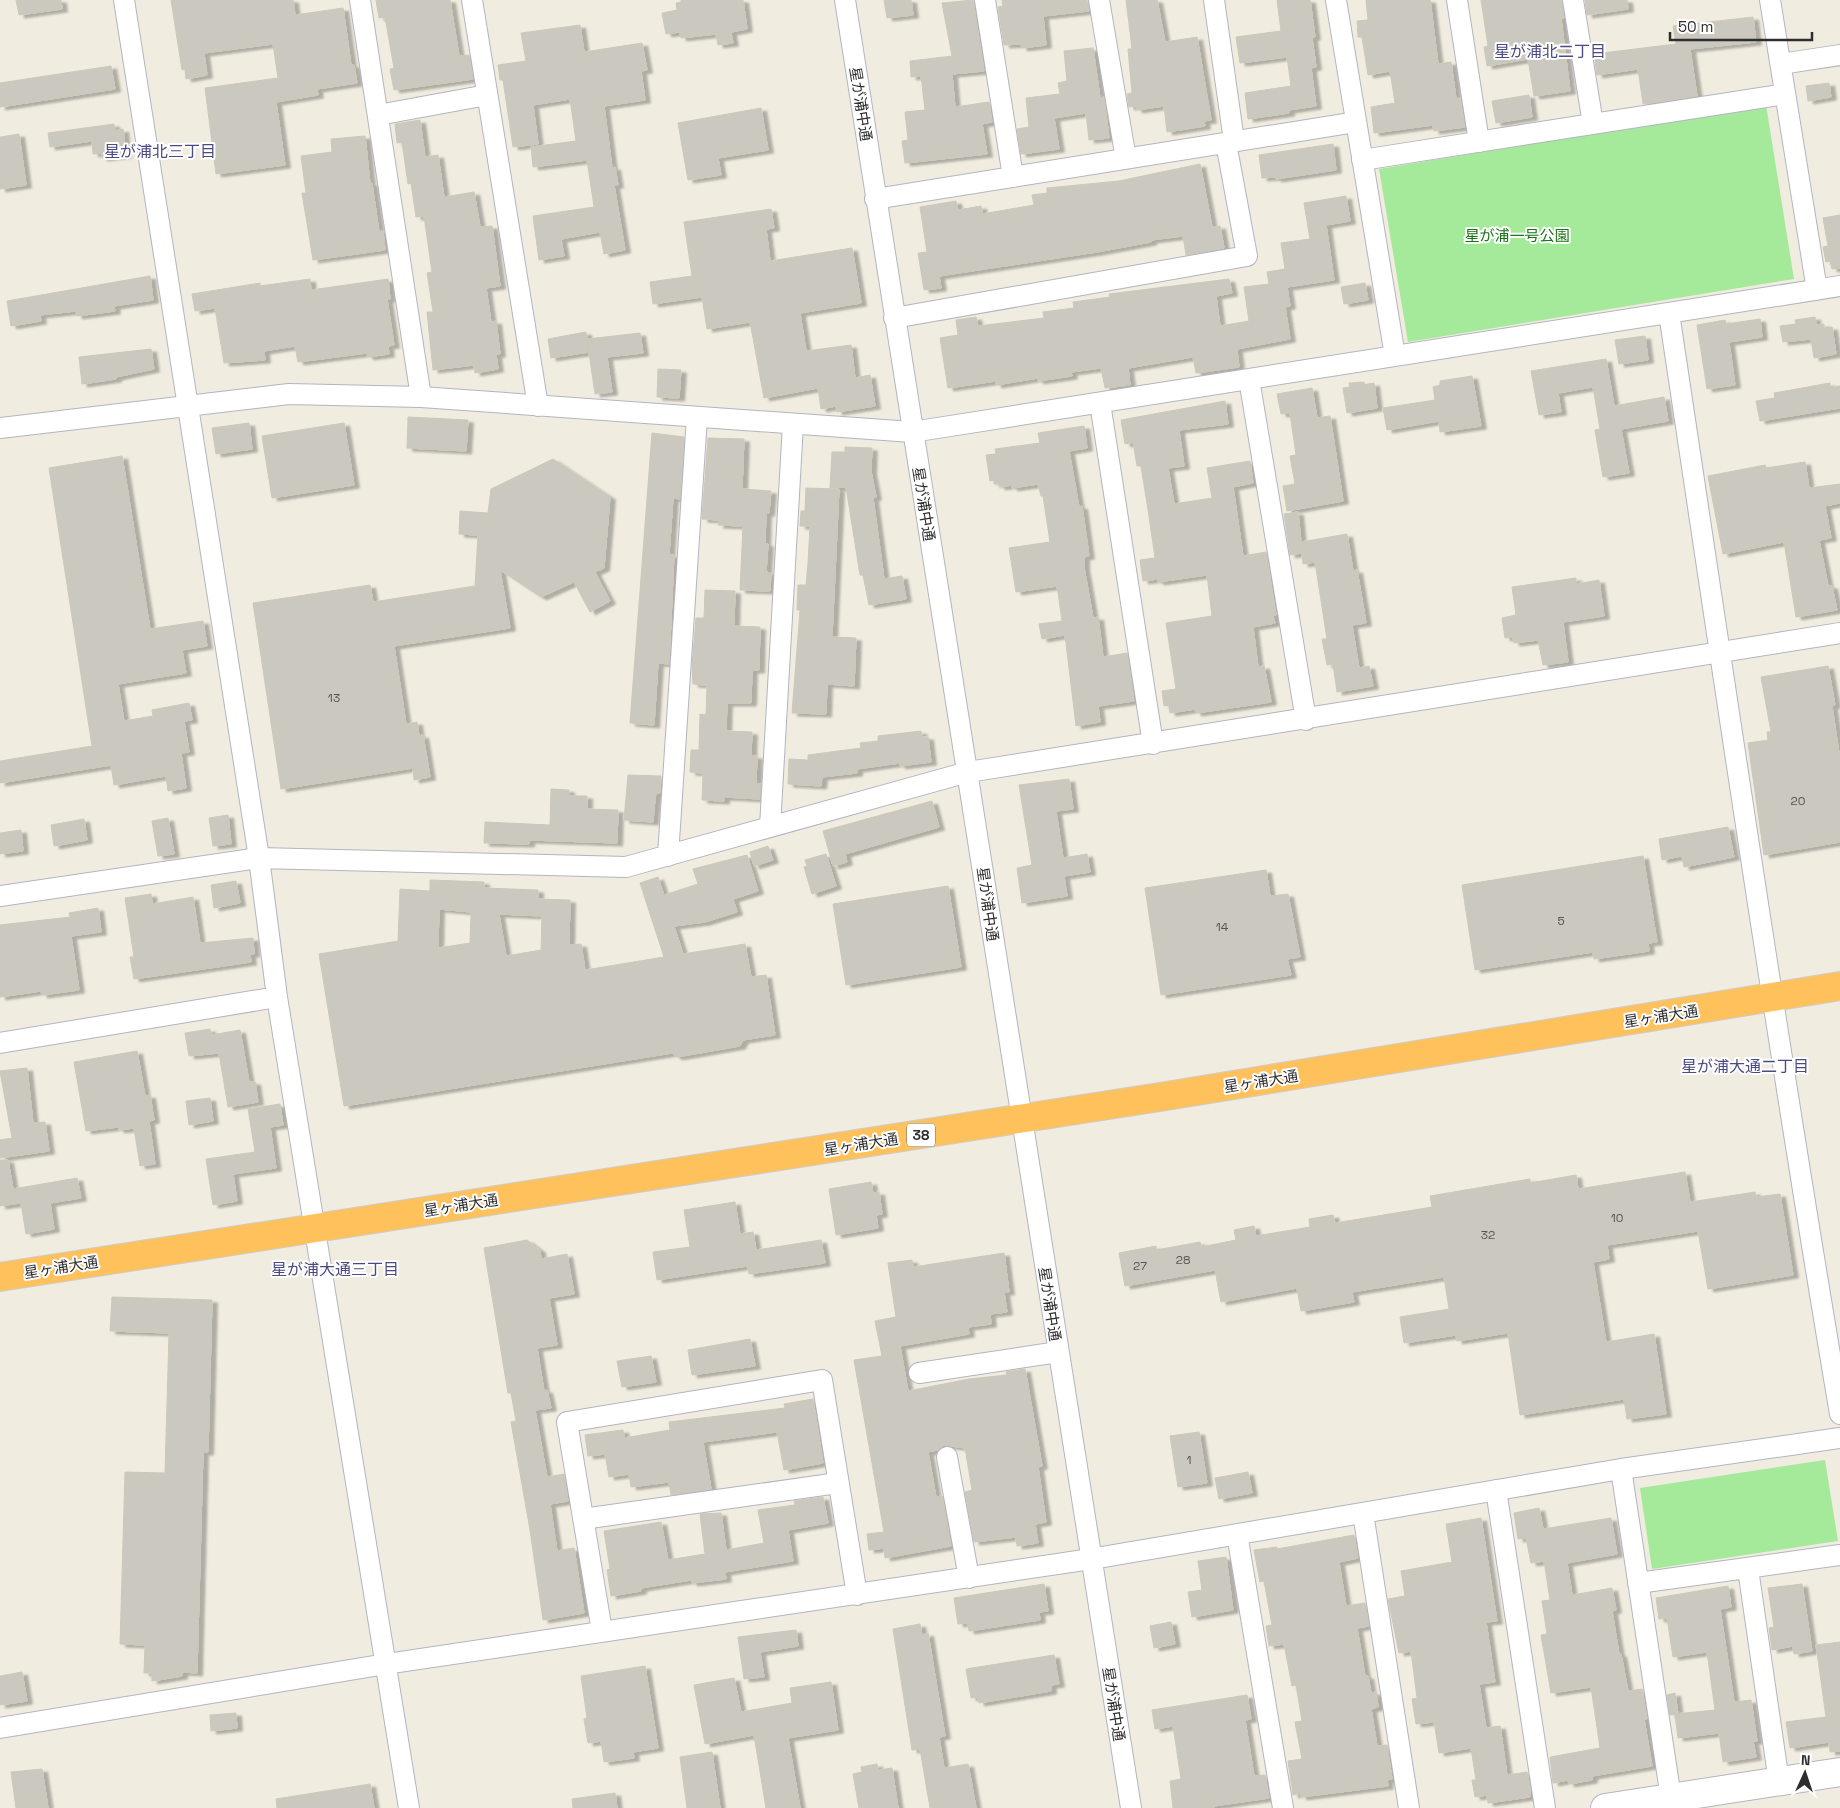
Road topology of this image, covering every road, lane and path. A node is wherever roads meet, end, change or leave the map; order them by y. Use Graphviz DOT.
graph roads {
  1 [pos="124,0"];
  2 [pos="360,0"];
  3 [pos="472,0"];
  4 [pos="845,0"];
  5 [pos="985,0"];
  6 [pos="1099,0"];
  7 [pos="1214,0"];
  8 [pos="1336,0"];
  9 [pos="1456,0"];
  10 [pos="1573,0"];
  11 [pos="1770,0"];
  12 [pos="1840,55"];
  13 [pos="1781,64"];
  14 [pos="1785,94"];
  15 [pos="488,95"];
  16 [pos="378,115"];
  17 [pos="1356,122"];
  18 [pos="1593,124"];
  19 [pos="1230,142"];
  20 [pos="1479,142"];
  21 [pos="1126,159"];
  22 [pos="1362,160"];
  23 [pos="1012,177"];
  24 [pos="875,199"];
  25 [pos="1840,286"];
  26 [pos="1817,290"];
  27 [pos="1669,313"];
  28 [pos="894,318"];
  29 [pos="1395,356"];
  30 [pos="1249,379"];
  31 [pos="421,397"];
  32 [pos="1100,403"];
  33 [pos="538,406"];
  34 [pos="188,407"];
  35 [pos="697,417"];
  36 [pos="793,424"];
  37 [pos="0,428"];
  38 [pos="912,432"];
  39 [pos="1840,632"];
  40 [pos="1720,654"];
  41 [pos="1306,720"];
  42 [pos="1153,744"];
  43 [pos="968,772"];
  44 [pos="770,827"];
  45 [pos="668,856"];
  46 [pos="259,858"];
  47 [pos="0,896"];
  48 [pos="1840,986"];
  49 [pos="277,997"];
  50 [pos="1774,997"];
  51 [pos="0,1043"];
  52 [pos="1021,1120"];
  53 [pos="315,1227"];
  54 [pos="0,1277"];
  55 [pos="1058,1352"];
  56 [pos="918,1374"];
  57 [pos="1840,1414"];
  58 [pos="1840,1438"];
  59 [pos="947,1457"];
  60 [pos="1621,1469"];
  61 [pos="838,1483"];
  62 [pos="1496,1490"];
  63 [pos="1363,1513"];
  64 [pos="583,1519"];
  65 [pos="1237,1534"];
  66 [pos="1840,1555"];
  67 [pos="1091,1559"];
  68 [pos="1748,1569"];
  69 [pos="968,1578"];
  70 [pos="1638,1583"];
  71 [pos="857,1595"];
  72 [pos="602,1630"];
  73 [pos="386,1664"];
  74 [pos="0,1728"];
  75 [pos="1840,1772"];
  76 [pos="1779,1782"];
  77 [pos="1671,1798"];
  78 [pos="409,1808"];
  79 [pos="1131,1808"];
  80 [pos="1283,1808"];
  81 [pos="1409,1808"];
  82 [pos="1545,1808"];
  83 [pos="1605,1808"];
  1 -- 34 [label="street"];
  2 -- 16 [label="street"];
  3 -- 15 [label="street"];
  4 -- 24 [label="street, 星が浦中通"];
  5 -- 23 [label="street"];
  6 -- 21 [label="street"];
  7 -- 19 [label="street"];
  8 -- 17 [label="street"];
  9 -- 20 [label="street"];
  10 -- 18 [label="street"];
  11 -- 13 [label="street"];
  12 -- 13 [label="street"];
  13 -- 14 [label="street"];
  14 -- 18 [label="street"];
  14 -- 26 [label="street"];
  15 -- 16 [label="street"];
  15 -- 33 [label="street"];
  16 -- 31 [label="street"];
  17 -- 19 [label="street"];
  17 -- 22 [label="street"];
  18 -- 20 [label="street"];
  19 -- 21 [label="street"];
  19 -- 28 [label="street"];
  20 -- 22 [label="street"];
  21 -- 23 [label="street"];
  22 -- 29 [label="street"];
  23 -- 24 [label="street"];
  24 -- 28 [label="street, 星が浦中通"];
  25 -- 26 [label="street"];
  26 -- 27 [label="street"];
  27 -- 29 [label="street"];
  27 -- 40 [label="street"];
  28 -- 38 [label="street, 星が浦中通"];
  29 -- 30 [label="street"];
  30 -- 32 [label="street"];
  30 -- 41 [label="street"];
  31 -- 33 [label="street"];
  31 -- 34 [label="street"];
  32 -- 38 [label="street"];
  32 -- 42 [label="street"];
  33 -- 35 [label="street"];
  34 -- 37 [label="street"];
  34 -- 46 [label="street"];
  35 -- 36 [label="street"];
  35 -- 45 [label="street"];
  36 -- 38 [label="street"];
  36 -- 44 [label="street"];
  38 -- 43 [label="street, 星が浦中通"];
  39 -- 40 [label="street"];
  40 -- 41 [label="street"];
  40 -- 50 [label="street"];
  41 -- 42 [label="street"];
  42 -- 43 [label="street"];
  43 -- 44 [label="street"];
  43 -- 52 [label="street, 星が浦中通"];
  44 -- 45 [label="street"];
  45 -- 46 [label="street"];
  46 -- 47 [label="street"];
  46 -- 49 [label="street"];
  48 -- 50 [label="highway, 星ヶ浦大通 / 38"];
  49 -- 51 [label="street"];
  49 -- 53 [label="street"];
  50 -- 52 [label="highway, 星ヶ浦大通 / 38"];
  50 -- 57 [label="street"];
  52 -- 53 [label="highway, 星ヶ浦大通 / 38"];
  52 -- 55 [label="street, 星が浦中通"];
  53 -- 54 [label="highway, 星ヶ浦大通 / 38"];
  53 -- 73 [label="street"];
  55 -- 56 [label="street"];
  55 -- 67 [label="street, 星が浦中通"];
  58 -- 60 [label="street"];
  59 -- 69 [label="street"];
  60 -- 62 [label="street"];
  60 -- 70 [label="street"];
  61 -- 64 [label="street"];
  61 -- 64 [label="street"];
  61 -- 71 [label="street"];
  62 -- 63 [label="street"];
  62 -- 82 [label="street"];
  63 -- 65 [label="street"];
  63 -- 81 [label="street"];
  64 -- 72 [label="street"];
  65 -- 67 [label="street"];
  65 -- 80 [label="street"];
  66 -- 68 [label="street"];
  67 -- 69 [label="street"];
  67 -- 79 [label="street, 星が浦中通"];
  68 -- 70 [label="street"];
  68 -- 76 [label="street"];
  69 -- 71 [label="street"];
  70 -- 77 [label="street"];
  71 -- 72 [label="street"];
  72 -- 73 [label="street"];
  73 -- 74 [label="street"];
  73 -- 78 [label="street"];
  75 -- 76 [label="street"];
  76 -- 77 [label="street"];
  77 -- 83 [label="street"];
}
